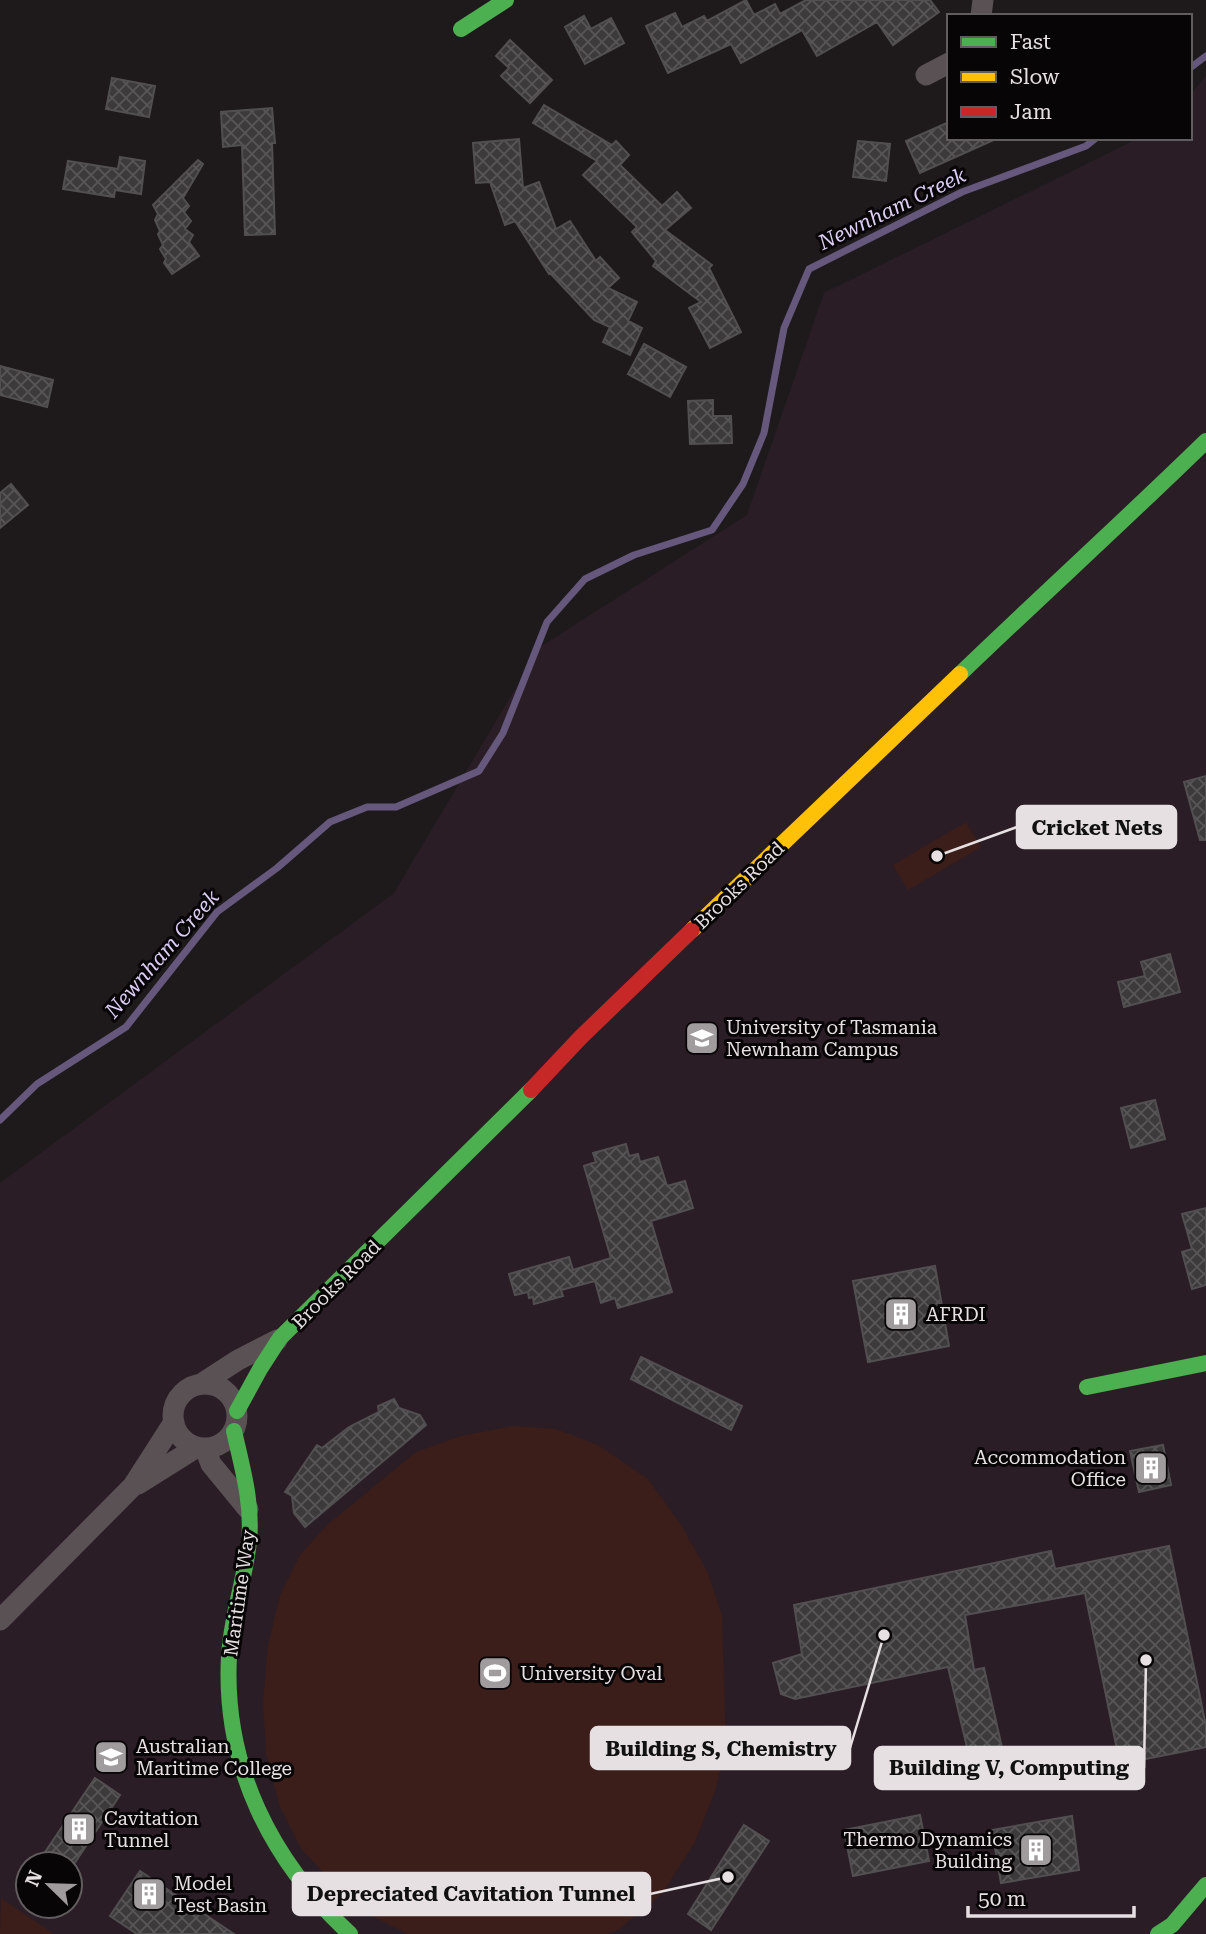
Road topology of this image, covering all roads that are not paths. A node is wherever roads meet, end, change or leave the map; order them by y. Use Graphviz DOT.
graph roads {
  1 [pos="506,0"];
  2 [pos="461,29"];
  3 [pos="947,64"];
  4 [pos="926,75"];
  5 [pos="1206,441"];
  6 [pos="280,1338"];
  7 [pos="1206,1363"];
  8 [pos="201,1384"];
  9 [pos="1087,1387"];
  10 [pos="236,1421"];
  11 [pos="174,1422"];
  12 [pos="201,1448"];
  13 [pos="133,1486"];
  14 [pos="249,1504"];
  15 [pos="0,1620"];
  16 [pos="1206,1885"];
  17 [pos="349,1934"];
  18 [pos="1158,1934"];
  1 -- 2 [label="street"];
  3 -- 4 [label="street"];
  5 -- 6 [label="street, Brooks Road"];
  6 -- 8 [label="street, Brooks Road"];
  6 -- 10 [label="street, Brooks Road"];
  7 -- 9 [label="street"];
  8 -- 10 [label="street"];
  8 -- 11 [label="street"];
  10 -- 12 [label="street"];
  10 -- 14 [label="street, Maritime Way"];
  11 -- 12 [label="street"];
  11 -- 13 [label="street"];
  12 -- 13 [label="street"];
  12 -- 14 [label="street, Maritime Way"];
  13 -- 15 [label="street"];
  14 -- 17 [label="street, Maritime Way"];
  16 -- 18 [label="street"];
}
